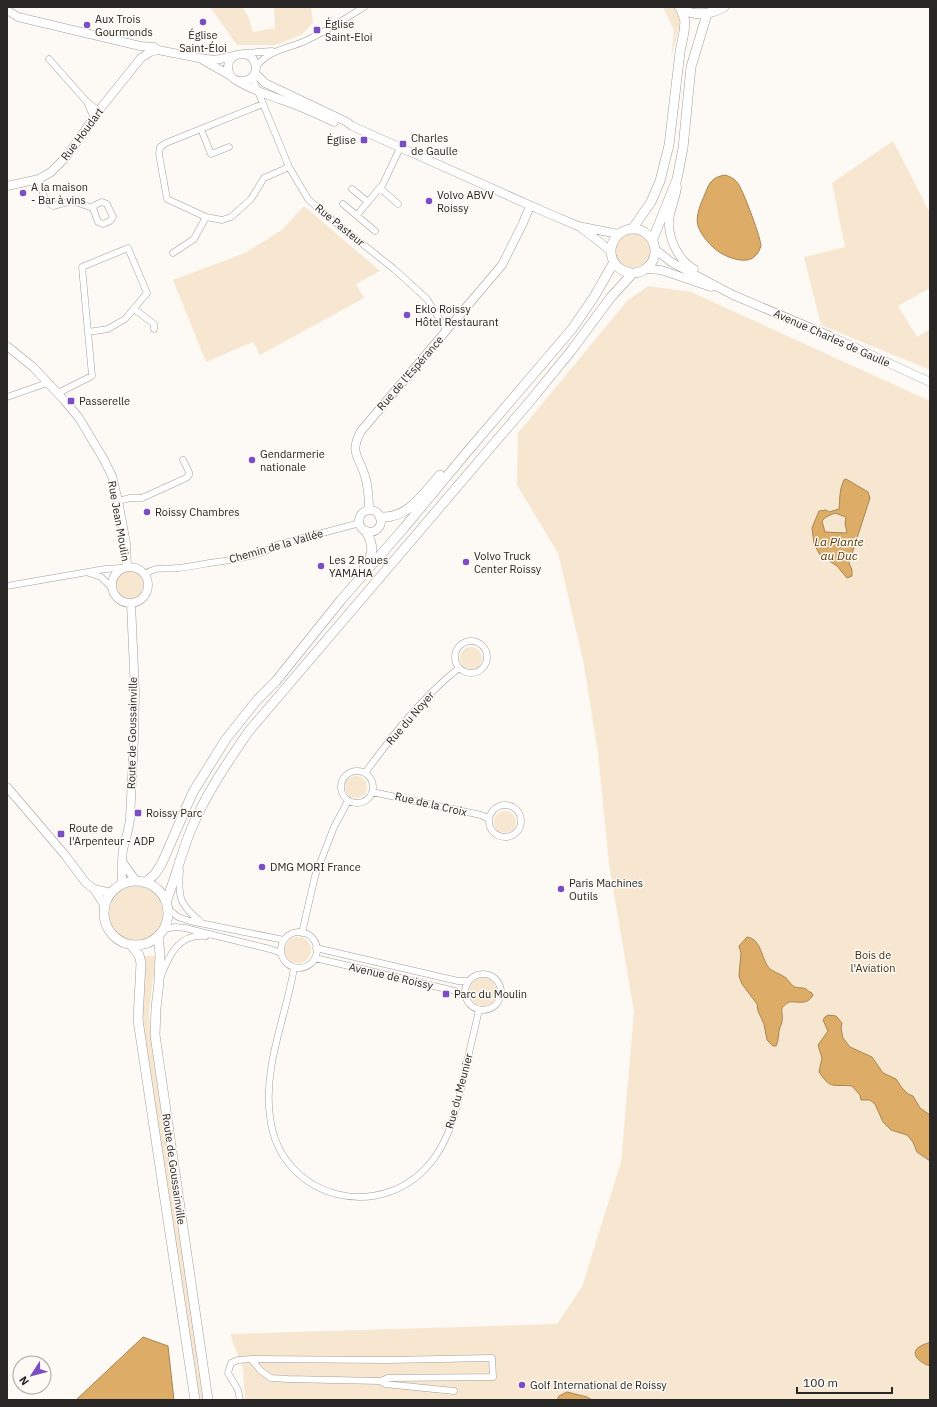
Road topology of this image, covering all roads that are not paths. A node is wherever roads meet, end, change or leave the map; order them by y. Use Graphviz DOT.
graph roads {
  1 [pos="364,7"];
  2 [pos="724,7"];
  3 [pos="680,8"];
  4 [pos="7,10"];
  5 [pos="707,14"];
  6 [pos="140,46"];
  7 [pos="158,50"];
  8 [pos="278,50"];
  9 [pos="238,54"];
  10 [pos="141,58"];
  11 [pos="199,58"];
  12 [pos="49,59"];
  13 [pos="254,72"];
  14 [pos="231,76"];
  15 [pos="240,82"];
  16 [pos="258,92"];
  17 [pos="263,104"];
  18 [pos="96,115"];
  19 [pos="352,126"];
  20 [pos="201,129"];
  21 [pos="229,147"];
  22 [pos="400,148"];
  23 [pos="289,167"];
  24 [pos="39,179"];
  25 [pos="677,179"];
  26 [pos="7,186"];
  27 [pos="380,188"];
  28 [pos="352,189"];
  29 [pos="368,202"];
  30 [pos="343,204"];
  31 [pos="398,204"];
  32 [pos="530,206"];
  33 [pos="93,208"];
  34 [pos="357,215"];
  35 [pos="206,217"];
  36 [pos="578,226"];
  37 [pos="633,228"];
  38 [pos="375,231"];
  39 [pos="618,234"];
  40 [pos="653,239"];
  41 [pos="656,250"];
  42 [pos="173,252"];
  43 [pos="611,252"];
  44 [pos="614,262"];
  45 [pos="646,269"];
  46 [pos="633,273"];
  47 [pos="733,295"];
  48 [pos="134,309"];
  49 [pos="154,329"];
  50 [pos="447,330"];
  51 [pos="88,332"];
  52 [pos="7,346"];
  53 [pos="930,382"];
  54 [pos="47,383"];
  55 [pos="58,393"];
  56 [pos="7,397"];
  57 [pos="467,452"];
  58 [pos="183,460"];
  59 [pos="118,501"];
  60 [pos="369,510"];
  61 [pos="380,517"];
  62 [pos="360,523"];
  63 [pos="366,531"];
  64 [pos="124,567"];
  65 [pos="88,573"];
  66 [pos="145,574"];
  67 [pos="9,584"];
  68 [pos="112,588"];
  69 [pos="341,600"];
  70 [pos="132,603"];
  71 [pos="459,668"];
  72 [pos="365,773"];
  73 [pos="7,787"];
  74 [pos="372,792"];
  75 [pos="348,801"];
  76 [pos="489,819"];
  77 [pos="181,855"];
  78 [pos="123,863"];
  79 [pos="141,882"];
  80 [pos="121,885"];
  81 [pos="94,889"];
  82 [pos="111,893"];
  83 [pos="105,906"];
  84 [pos="167,906"];
  85 [pos="201,922"];
  86 [pos="164,929"];
  87 [pos="302,933"];
  88 [pos="158,936"];
  89 [pos="222,937"];
  90 [pos="284,940"];
  91 [pos="131,945"];
  92 [pos="316,948"];
  93 [pos="281,953"];
  94 [pos="315,958"];
  95 [pos="294,968"];
  96 [pos="469,981"];
  97 [pos="159,982"];
  98 [pos="466,997"];
  99 [pos="479,1010"];
  100 [pos="251,1360"];
  101 [pos="380,1381"];
  102 [pos="454,1391"];
  103 [pos="195,1400"];
  104 [pos="208,1400"];
  105 [pos="240,1400"];
  1 -- 8 [label="street"];
  2 -- 5 [label="main road"];
  3 -- 5 [label="main road"];
  3 -- 37 [label="main road"];
  4 -- 6 [label="street"];
  5 -- 25 [label="main road"];
  6 -- 7 [label="street"];
  6 -- 10 [label="street"];
  7 -- 10 [label="street, Rue Houdart"];
  7 -- 11 [label="street"];
  8 -- 9 [label="street"];
  8 -- 13 [label="street"];
  9 -- 11 [label="street"];
  9 -- 13 [label="street"];
  9 -- 14 [label="street"];
  10 -- 18 [label="street, Rue Houdart"];
  11 -- 14 [label="street"];
  12 -- 18 [label="street"];
  13 -- 15 [label="street"];
  13 -- 16 [label="street, Rue Pasteur"];
  13 -- 19 [label="street"];
  14 -- 15 [label="street"];
  15 -- 16 [label="street"];
  16 -- 17 [label="street, Rue Pasteur"];
  16 -- 19 [label="street"];
  17 -- 20 [label="street"];
  17 -- 23 [label="street, Rue Pasteur"];
  18 -- 24 [label="street, Rue Houdart"];
  19 -- 22 [label="street"];
  20 -- 21 [label="street"];
  20 -- 35 [label="street"];
  22 -- 27 [label="street"];
  22 -- 32 [label="street"];
  23 -- 35 [label="street"];
  23 -- 50 [label="street, Rue Pasteur"];
  24 -- 26 [label="street, Rue Houdart"];
  24 -- 33 [label="street"];
  25 -- 40 [label="main road"];
  25 -- 47 [label="street"];
  27 -- 29 [label="street"];
  27 -- 31 [label="street"];
  28 -- 29 [label="street"];
  29 -- 34 [label="street"];
  30 -- 34 [label="street"];
  32 -- 36 [label="street"];
  32 -- 50 [label="street, Rue de l'Espérance"];
  34 -- 38 [label="street"];
  35 -- 42 [label="street"];
  36 -- 39 [label="street"];
  36 -- 43 [label="street"];
  37 -- 39 [label="main road"];
  37 -- 40 [label="main road"];
  39 -- 43 [label="main road"];
  40 -- 41 [label="main road"];
  41 -- 45 [label="main road"];
  41 -- 47 [label="street, Avenue Charles de Gaulle"];
  43 -- 44 [label="main road"];
  44 -- 46 [label="main road"];
  44 -- 57 [label="main road"];
  45 -- 46 [label="main road"];
  45 -- 47 [label="street, Avenue Charles de Gaulle"];
  46 -- 77 [label="main road"];
  47 -- 53 [label="street, Avenue Charles de Gaulle"];
  48 -- 49 [label="street"];
  48 -- 51 [label="street"];
  48 -- 51 [label="street"];
  50 -- 60 [label="street, Rue de l'Espérance"];
  51 -- 55 [label="street"];
  52 -- 54 [label="street, Rue Jean Moulin"];
  54 -- 55 [label="street, Rue Jean Moulin"];
  54 -- 56 [label="street"];
  55 -- 59 [label="street, Rue Jean Moulin"];
  57 -- 61 [label="main road"];
  57 -- 69 [label="main road"];
  58 -- 59 [label="street"];
  59 -- 64 [label="street, Rue Jean Moulin"];
  60 -- 61 [label="street"];
  60 -- 62 [label="street"];
  61 -- 63 [label="street"];
  62 -- 63 [label="street"];
  62 -- 66 [label="street, Chemin de la Vallée"];
  63 -- 69 [label="main road"];
  64 -- 65 [label="street"];
  64 -- 66 [label="street"];
  64 -- 68 [label="street"];
  65 -- 67 [label="street"];
  65 -- 68 [label="street"];
  66 -- 70 [label="street"];
  68 -- 70 [label="street"];
  69 -- 79 [label="main road"];
  70 -- 78 [label="street, Route de Goussainville"];
  71 -- 71 [label="street"];
  71 -- 72 [label="street, Rue du Noyer"];
  72 -- 74 [label="street"];
  72 -- 75 [label="street"];
  73 -- 81 [label="street"];
  74 -- 75 [label="street"];
  74 -- 76 [label="street, Rue de la Croix"];
  75 -- 87 [label="street"];
  76 -- 76 [label="street"];
  77 -- 84 [label="main road"];
  77 -- 85 [label="street"];
  78 -- 79 [label="street"];
  78 -- 80 [label="street, Route de Goussainville"];
  79 -- 80 [label="main road"];
  79 -- 84 [label="main road"];
  80 -- 82 [label="main road"];
  81 -- 82 [label="street"];
  81 -- 83 [label="street"];
  82 -- 83 [label="main road"];
  83 -- 91 [label="main road"];
  84 -- 85 [label="street"];
  84 -- 86 [label="main road"];
  85 -- 90 [label="street"];
  86 -- 88 [label="main road"];
  86 -- 89 [label="street"];
  87 -- 90 [label="street"];
  87 -- 92 [label="street"];
  88 -- 91 [label="main road"];
  88 -- 97 [label="main road, Route de Goussainville"];
  89 -- 93 [label="street"];
  89 -- 97 [label="street"];
  90 -- 93 [label="street"];
  91 -- 103 [label="main road, Route de Goussainville"];
  92 -- 94 [label="street"];
  92 -- 96 [label="street, Avenue de Roissy"];
  93 -- 95 [label="street"];
  94 -- 95 [label="street"];
  94 -- 98 [label="street, Avenue de Roissy"];
  95 -- 99 [label="street, Rue du Meunier"];
  96 -- 98 [label="street"];
  96 -- 99 [label="street"];
  97 -- 104 [label="main road, Route de Goussainville"];
  98 -- 99 [label="street"];
  100 -- 101 [label="street"];
  100 -- 101 [label="street"];
  100 -- 105 [label="street"];
  101 -- 102 [label="street"];
}
